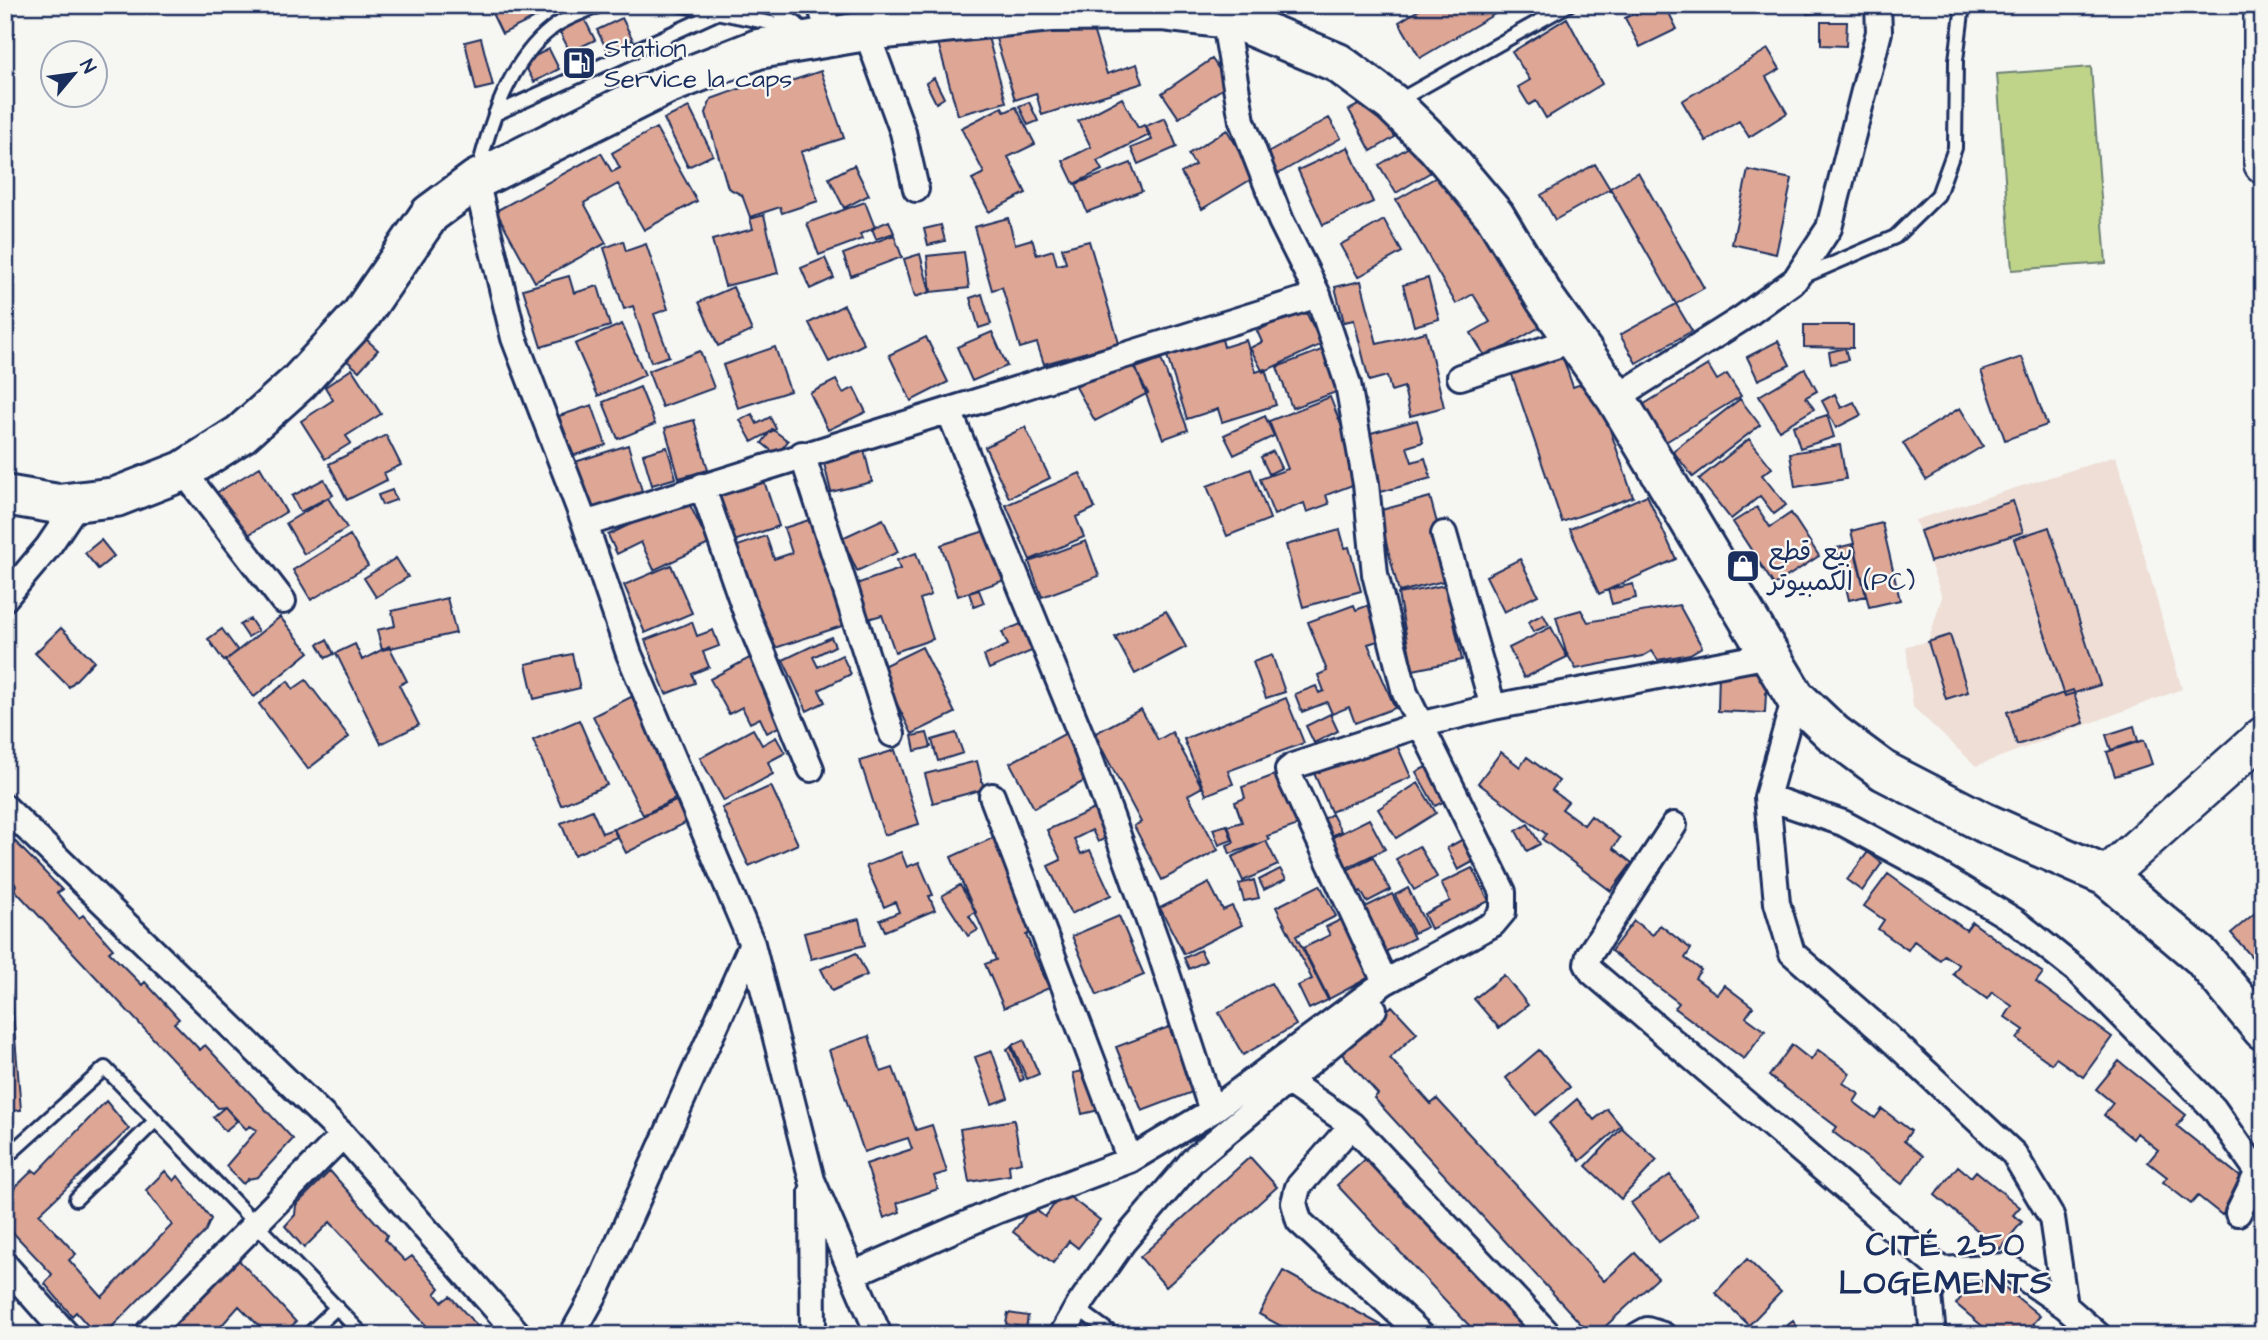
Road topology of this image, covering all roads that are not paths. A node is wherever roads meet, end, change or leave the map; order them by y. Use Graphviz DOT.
graph roads {
  1 [pos="600,5"];
  2 [pos="682,5"];
  3 [pos="768,5"];
  4 [pos="1568,5"];
  5 [pos="1878,5"];
  6 [pos="1964,5"];
  7 [pos="2263,7"];
  8 [pos="721,11"];
  9 [pos="1231,13"];
  10 [pos="831,26"];
  11 [pos="1392,103"];
  12 [pos="495,114"];
  13 [pos="2263,164"];
  14 [pos="476,180"];
  15 [pos="916,189"];
  16 [pos="1795,280"];
  17 [pos="1318,295"];
  18 [pos="1573,340"];
  19 [pos="1460,377"];
  20 [pos="1616,398"];
  21 [pos="949,411"];
  22 [pos="803,454"];
  23 [pos="183,471"];
  24 [pos="702,486"];
  25 [pos="5,495"];
  26 [pos="79,501"];
  27 [pos="585,524"];
  28 [pos="1444,534"];
  29 [pos="5,598"];
  30 [pos="283,601"];
  31 [pos="1770,655"];
  32 [pos="1796,697"];
  33 [pos="1493,707"];
  34 [pos="1419,725"];
  35 [pos="892,734"];
  36 [pos="2263,736"];
  37 [pos="811,769"];
  38 [pos="992,796"];
  39 [pos="1767,797"];
  40 [pos="5,807"];
  41 [pos="1674,825"];
  42 [pos="2106,876"];
  43 [pos="752,944"];
  44 [pos="1440,955"];
  45 [pos="1385,982"];
  46 [pos="2263,1030"];
  47 [pos="1287,1081"];
  48 [pos="1212,1111"];
  49 [pos="156,1120"];
  50 [pos="1352,1125"];
  51 [pos="343,1135"];
  52 [pos="5,1158"];
  53 [pos="1130,1160"];
  54 [pos="812,1180"];
  55 [pos="76,1199"];
  56 [pos="2238,1213"];
  57 [pos="256,1223"];
  58 [pos="5,1265"];
  59 [pos="1941,1270"];
  60 [pos="853,1274"];
  61 [pos="2065,1306"];
  62 [pos="337,1307"];
  63 [pos="1077,1308"];
  64 [pos="67,1335"];
  65 [pos="146,1335"];
  66 [pos="308,1335"];
  67 [pos="363,1335"];
  68 [pos="519,1335"];
  69 [pos="572,1335"];
  70 [pos="813,1335"];
  71 [pos="879,1335"];
  72 [pos="1062,1335"];
  73 [pos="1114,1335"];
  74 [pos="1422,1335"];
  75 [pos="1549,1335"];
  76 [pos="1638,1335"];
  77 [pos="1662,1335"];
  78 [pos="1933,1335"];
  79 [pos="2098,1335"];
  1 -- 12 [label="lane"];
  2 -- 8 [label="lane"];
  3 -- 10 [label="lane"];
  4 -- 11 [label="lane"];
  5 -- 16 [label="street"];
  6 -- 16 [label="lane"];
  7 -- 13 [label="main road"];
  8 -- 10 [label="lane"];
  8 -- 12 [label="lane"];
  9 -- 10 [label="main road"];
  9 -- 11 [label="main road"];
  9 -- 17 [label="street"];
  10 -- 14 [label="main road"];
  10 -- 15 [label="street"];
  11 -- 18 [label="main road"];
  12 -- 14 [label="lane"];
  14 -- 23 [label="main road"];
  14 -- 27 [label="street"];
  16 -- 20 [label="street"];
  17 -- 21 [label="street"];
  17 -- 34 [label="street"];
  18 -- 19 [label="street"];
  18 -- 20 [label="main road"];
  20 -- 31 [label="main road"];
  21 -- 22 [label="street"];
  21 -- 48 [label="street"];
  22 -- 24 [label="street"];
  22 -- 35 [label="street"];
  23 -- 26 [label="main road"];
  23 -- 30 [label="street"];
  24 -- 27 [label="street"];
  24 -- 37 [label="street"];
  25 -- 26 [label="main road"];
  26 -- 29 [label="street"];
  27 -- 43 [label="street"];
  28 -- 33 [label="street"];
  31 -- 32 [label="main road"];
  31 -- 33 [label="street"];
  32 -- 39 [label="street"];
  32 -- 42 [label="main road"];
  33 -- 34 [label="street"];
  34 -- 44 [label="street"];
  34 -- 45 [label="street"];
  36 -- 42 [label="main road"];
  38 -- 53 [label="street"];
  39 -- 56 [label="street"];
  39 -- 61 [label="street"];
  40 -- 51 [label="street"];
  41 -- 59 [label="street"];
  42 -- 46 [label="main road"];
  43 -- 54 [label="street"];
  43 -- 69 [label="street"];
  44 -- 45 [label="street"];
  44 -- 47 [label="street"];
  45 -- 48 [label="street"];
  47 -- 50 [label="street"];
  47 -- 63 [label="street"];
  48 -- 53 [label="street"];
  49 -- 52 [label="lane"];
  49 -- 55 [label="lane"];
  49 -- 57 [label="lane"];
  50 -- 74 [label="street"];
  50 -- 75 [label="street"];
  51 -- 57 [label="street"];
  51 -- 68 [label="street"];
  53 -- 60 [label="street"];
  54 -- 60 [label="street"];
  54 -- 70 [label="street"];
  57 -- 62 [label="lane"];
  57 -- 65 [label="street"];
  58 -- 64 [label="street"];
  59 -- 61 [label="street"];
  59 -- 78 [label="street"];
  60 -- 71 [label="street"];
  61 -- 79 [label="street"];
  62 -- 66 [label="lane"];
  62 -- 67 [label="lane"];
  63 -- 72 [label="street"];
  63 -- 73 [label="lane"];
  76 -- 77 [label="street"];
}
